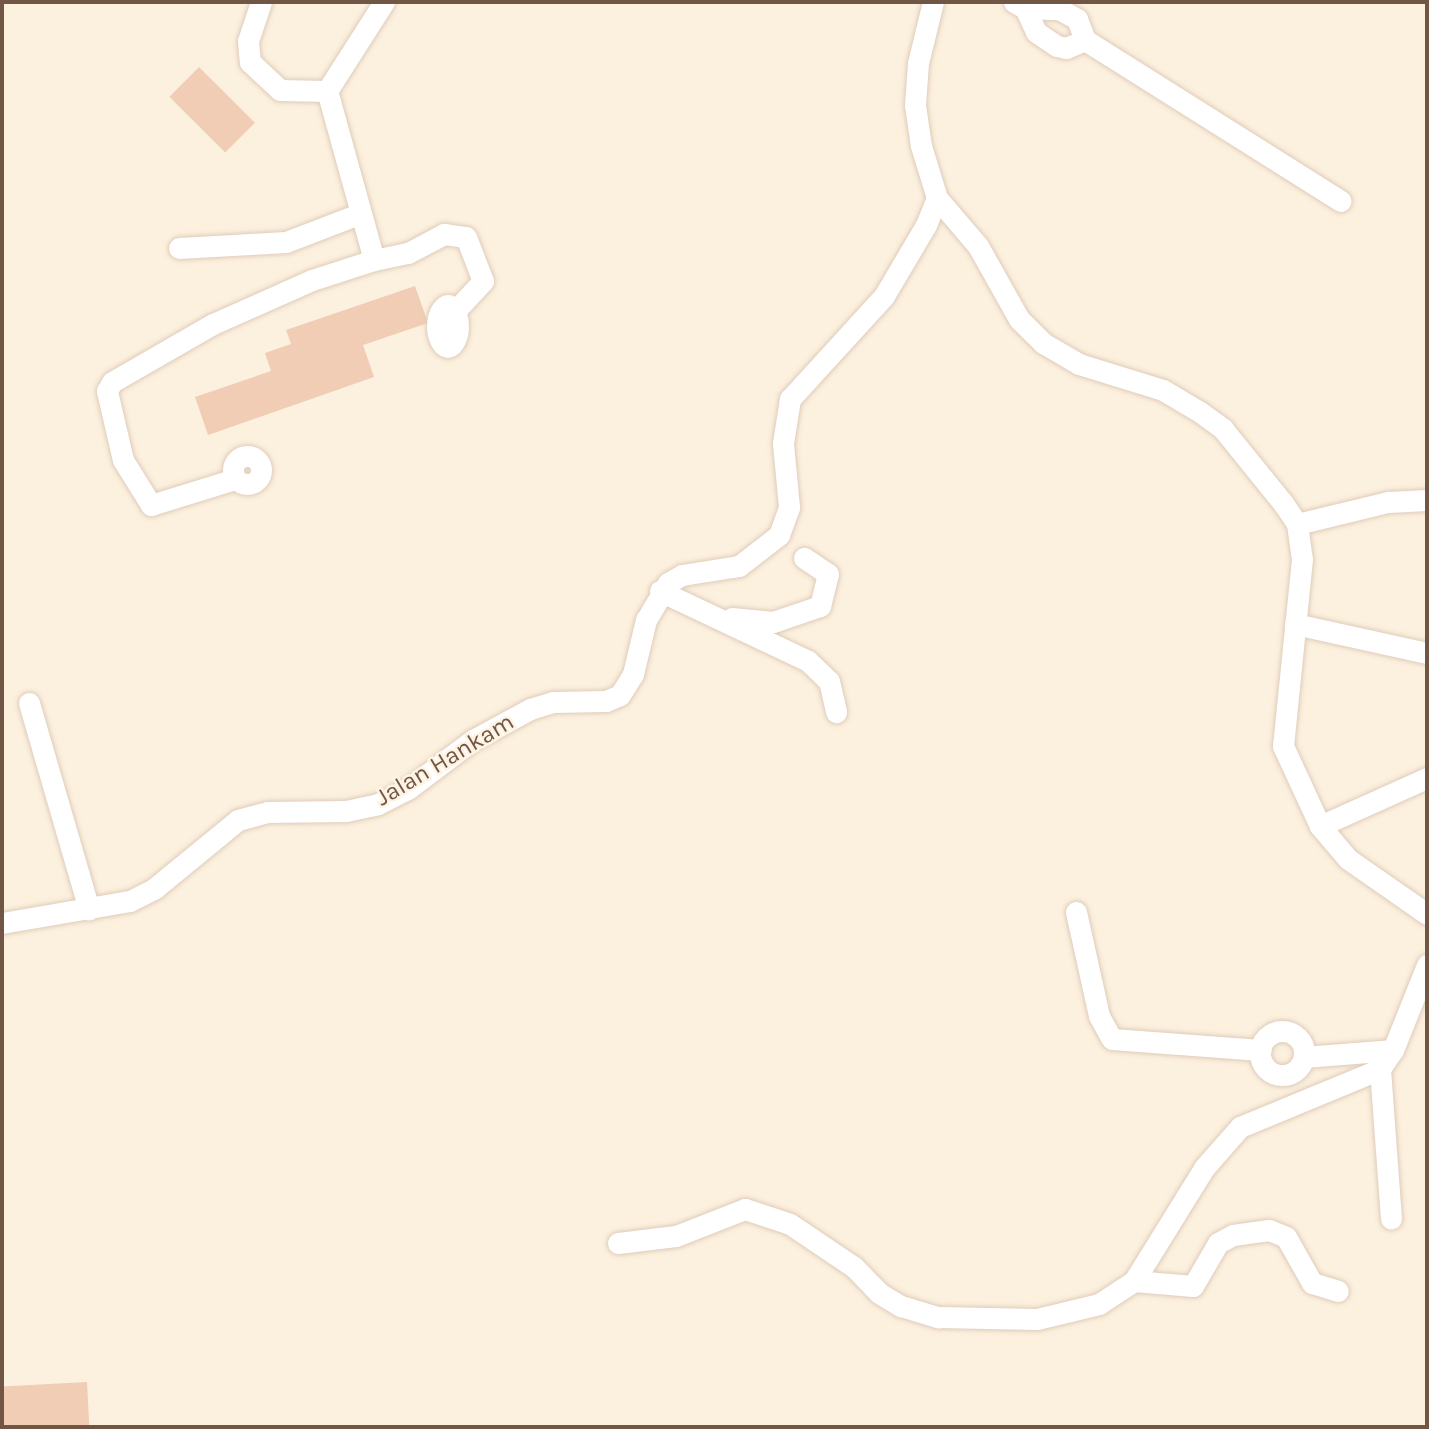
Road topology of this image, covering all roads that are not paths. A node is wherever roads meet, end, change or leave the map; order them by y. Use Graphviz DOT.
graph roads {
  1 [pos="261,2"];
  2 [pos="384,2"];
  3 [pos="933,2"];
  4 [pos="1020,5"];
  5 [pos="1085,40"];
  6 [pos="327,91"];
  7 [pos="937,198"];
  8 [pos="1341,201"];
  9 [pos="359,214"];
  10 [pos="179,248"];
  11 [pos="374,260"];
  12 [pos="456,310"];
  13 [pos="235,479"];
  14 [pos="1427,500"];
  15 [pos="1297,524"];
  16 [pos="804,558"];
  17 [pos="660,591"];
  18 [pos="712,615"];
  19 [pos="1295,624"];
  20 [pos="1427,653"];
  21 [pos="29,704"];
  22 [pos="836,712"];
  23 [pos="1427,778"];
  24 [pos="1320,826"];
  25 [pos="89,909"];
  26 [pos="1076,912"];
  27 [pos="1427,914"];
  28 [pos="2,923"];
  29 [pos="1427,965"];
  30 [pos="1394,1050"];
  31 [pos="1380,1069"];
  32 [pos="1391,1219"];
  33 [pos="618,1243"];
  34 [pos="1134,1281"];
  35 [pos="1338,1291"];
  1 -- 6 [label="street"];
  2 -- 6 [label="street"];
  3 -- 7 [label="street"];
  4 -- 5 [label="street"];
  4 -- 5 [label="street"];
  5 -- 8 [label="street"];
  6 -- 9 [label="street"];
  7 -- 15 [label="street"];
  7 -- 17 [label="street"];
  9 -- 10 [label="street"];
  9 -- 11 [label="street"];
  11 -- 12 [label="street"];
  11 -- 13 [label="street"];
  14 -- 15 [label="street"];
  15 -- 19 [label="street"];
  16 -- 18 [label="street"];
  17 -- 18 [label="street"];
  17 -- 25 [label="street, Jalan Hankam"];
  18 -- 22 [label="street"];
  19 -- 20 [label="street"];
  19 -- 24 [label="street"];
  21 -- 25 [label="street"];
  23 -- 24 [label="street"];
  24 -- 27 [label="street"];
  25 -- 28 [label="street, Jalan Hankam"];
  26 -- 30 [label="street"];
  29 -- 30 [label="street"];
  30 -- 31 [label="street"];
  31 -- 32 [label="street"];
  31 -- 34 [label="street"];
  33 -- 34 [label="street"];
  34 -- 35 [label="street"];
}
